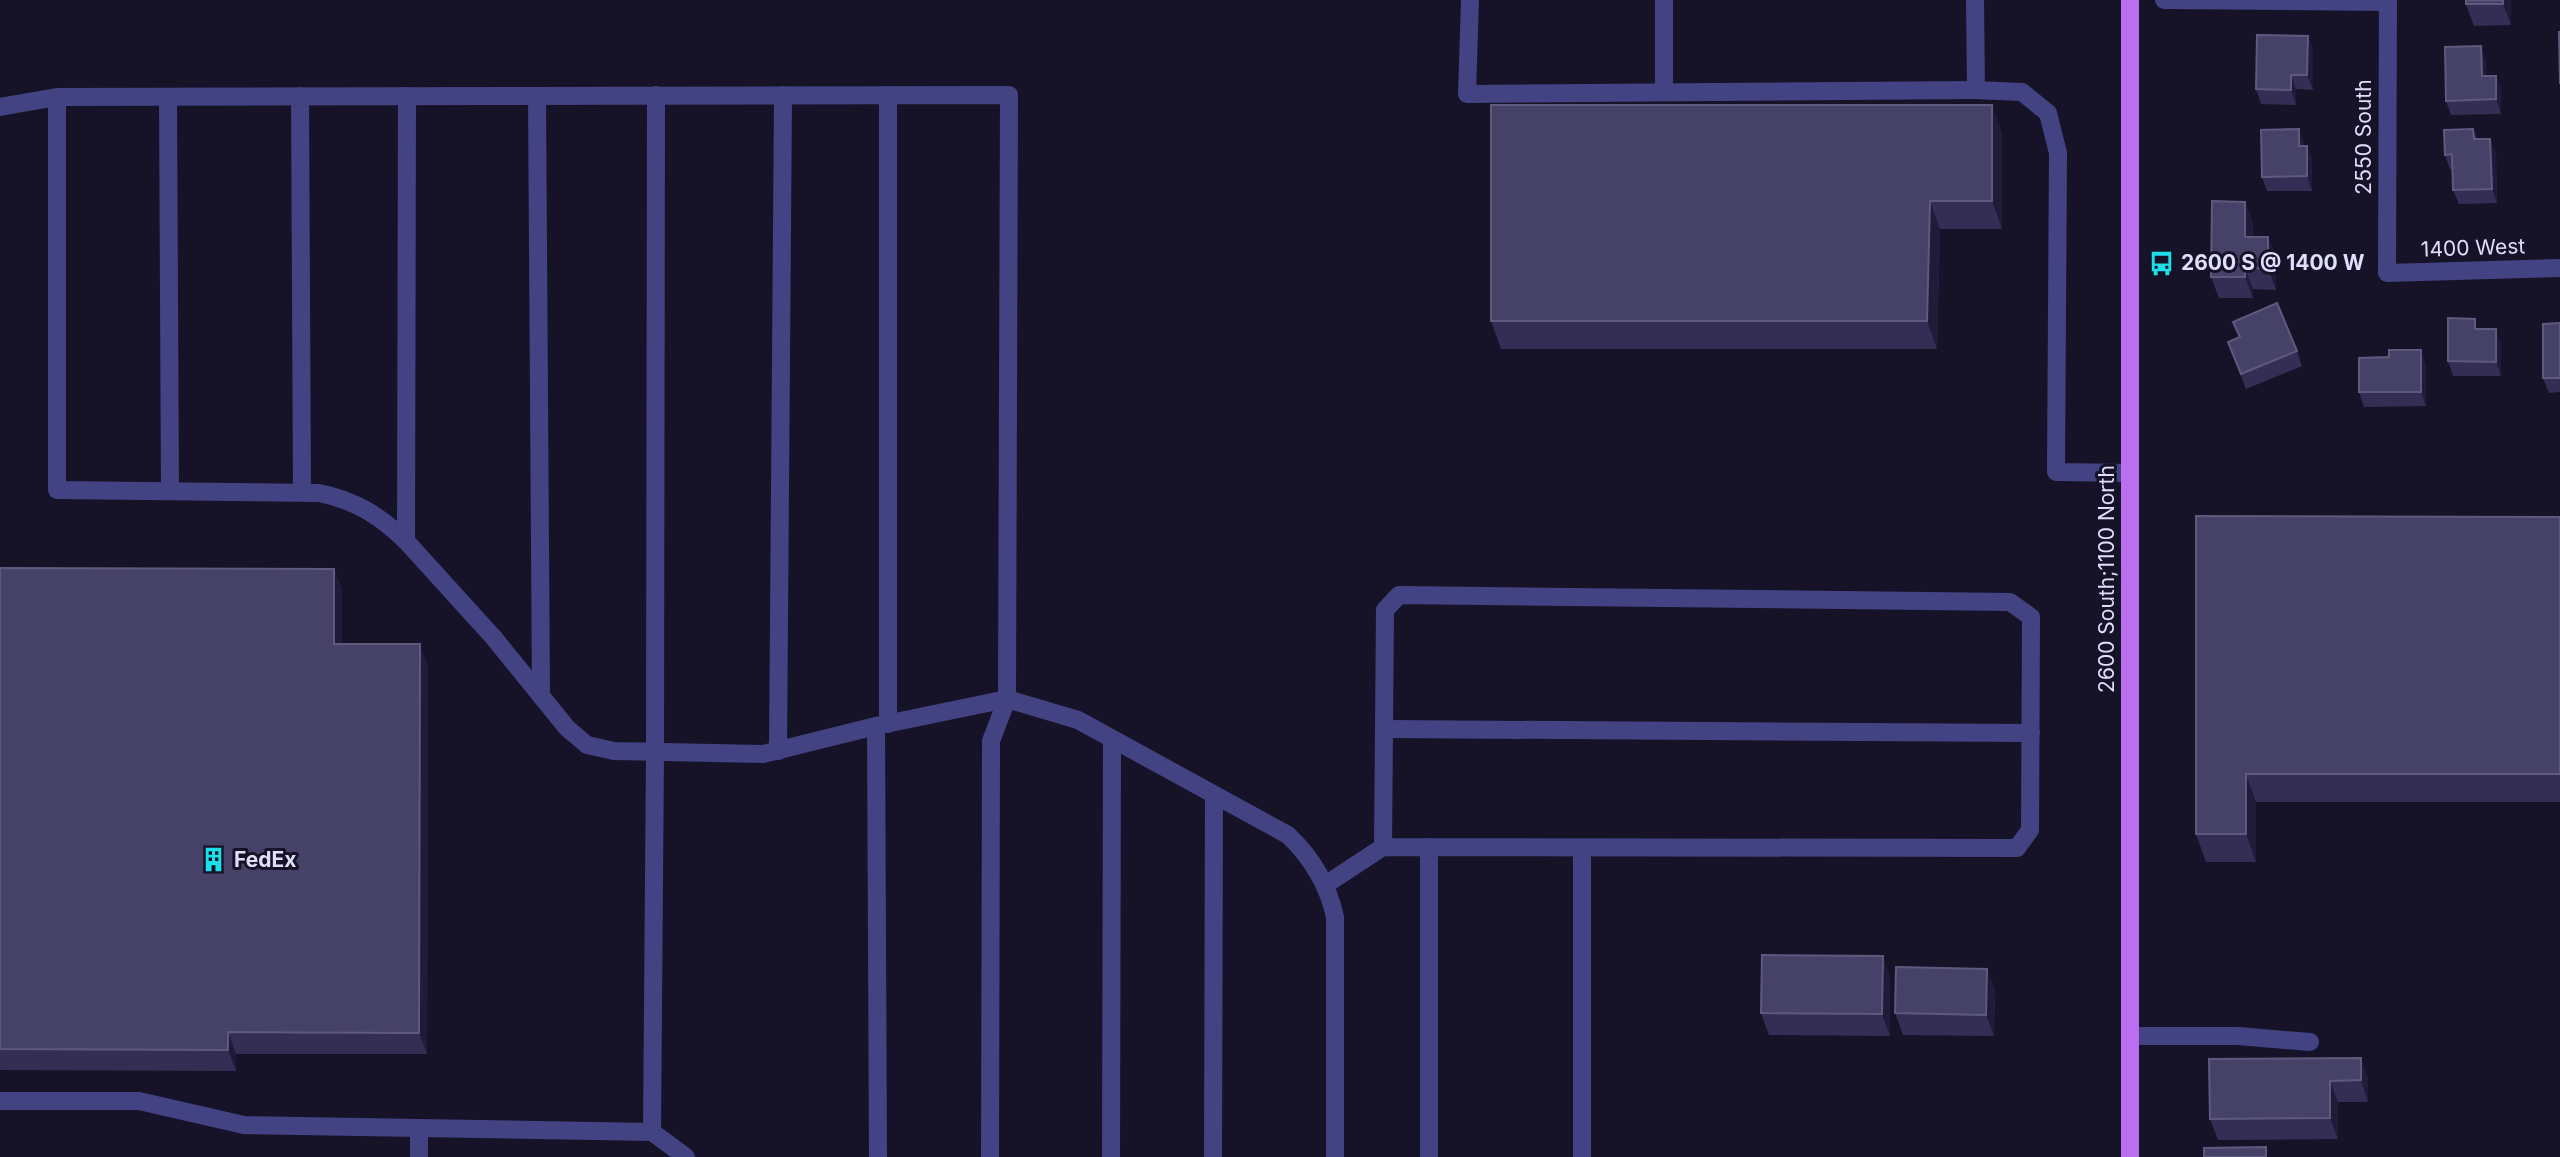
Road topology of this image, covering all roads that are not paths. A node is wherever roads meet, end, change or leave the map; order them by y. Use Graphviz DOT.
graph roads {
  1 [pos="1470,0"];
  2 [pos="1664,0"];
  3 [pos="1975,0"];
  4 [pos="2130,0"];
  5 [pos="2165,0"];
  6 [pos="2387,1"];
  7 [pos="1976,90"];
  8 [pos="1664,92"];
  9 [pos="656,95"];
  10 [pos="783,95"];
  11 [pos="888,95"];
  12 [pos="300,96"];
  13 [pos="407,96"];
  14 [pos="537,96"];
  15 [pos="57,97"];
  16 [pos="168,97"];
  17 [pos="0,107"];
  18 [pos="2560,268"];
  19 [pos="2387,273"];
  20 [pos="2130,473"];
  21 [pos="170,491"];
  22 [pos="302,492"];
  23 [pos="406,541"];
  24 [pos="541,696"];
  25 [pos="1007,699"];
  26 [pos="882,725"];
  27 [pos="1384,729"];
  28 [pos="2031,733"];
  29 [pos="1112,739"];
  30 [pos="778,751"];
  31 [pos="655,753"];
  32 [pos="1214,794"];
  33 [pos="1382,847"];
  34 [pos="1429,847"];
  35 [pos="1582,848"];
  36 [pos="1325,885"];
  37 [pos="2130,1036"];
  38 [pos="2310,1042"];
  39 [pos="0,1101"];
  40 [pos="419,1128"];
  41 [pos="652,1132"];
  42 [pos="419,1157"];
  43 [pos="686,1157"];
  44 [pos="878,1157"];
  45 [pos="990,1157"];
  46 [pos="1111,1157"];
  47 [pos="1213,1157"];
  48 [pos="1335,1157"];
  49 [pos="1429,1157"];
  50 [pos="1582,1157"];
  51 [pos="2130,1157"];
  1 -- 8 [label="street"];
  2 -- 8 [label="street"];
  3 -- 7 [label="street"];
  4 -- 20 [label="main road, 2600 South;1100 North"];
  5 -- 6 [label="street"];
  6 -- 19 [label="street, 2550 South"];
  7 -- 8 [label="street"];
  7 -- 20 [label="street"];
  9 -- 10 [label="street"];
  9 -- 14 [label="street"];
  9 -- 31 [label="street"];
  10 -- 11 [label="street"];
  10 -- 30 [label="street"];
  11 -- 25 [label="street"];
  11 -- 26 [label="street"];
  12 -- 13 [label="street"];
  12 -- 16 [label="street"];
  12 -- 22 [label="street"];
  13 -- 14 [label="street"];
  13 -- 23 [label="street"];
  14 -- 24 [label="street"];
  15 -- 16 [label="street"];
  15 -- 17 [label="street"];
  15 -- 21 [label="street"];
  16 -- 21 [label="street"];
  18 -- 19 [label="street, 1400 West"];
  20 -- 37 [label="main road, 2600 South;1100 North"];
  21 -- 22 [label="street"];
  22 -- 23 [label="street"];
  23 -- 24 [label="street"];
  24 -- 31 [label="street"];
  25 -- 26 [label="street"];
  25 -- 29 [label="street"];
  25 -- 45 [label="street"];
  26 -- 30 [label="street"];
  26 -- 44 [label="street"];
  27 -- 28 [label="street"];
  27 -- 28 [label="street"];
  27 -- 33 [label="street"];
  28 -- 35 [label="street"];
  29 -- 32 [label="street"];
  29 -- 46 [label="street"];
  30 -- 31 [label="street"];
  31 -- 41 [label="street"];
  32 -- 36 [label="street"];
  32 -- 47 [label="street"];
  33 -- 34 [label="street"];
  33 -- 36 [label="street"];
  34 -- 35 [label="street"];
  34 -- 49 [label="street"];
  35 -- 50 [label="street"];
  36 -- 48 [label="street"];
  37 -- 38 [label="street"];
  37 -- 51 [label="main road, 2600 South;1100 North"];
  39 -- 40 [label="street"];
  40 -- 41 [label="street"];
  40 -- 42 [label="street"];
  41 -- 43 [label="street"];
}
